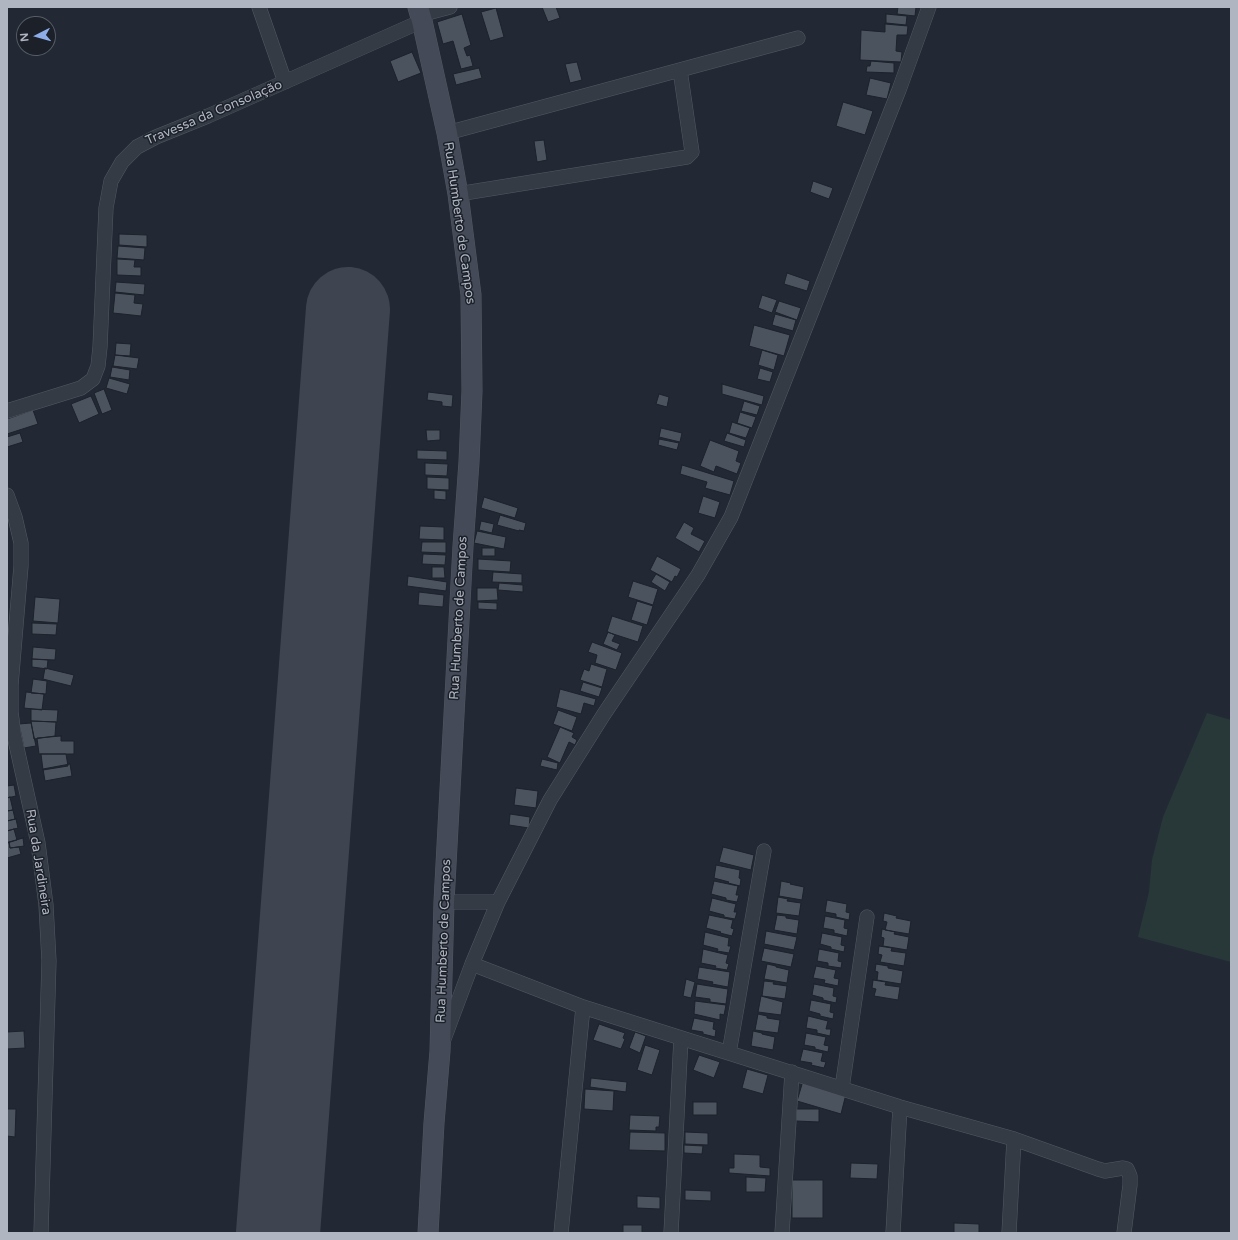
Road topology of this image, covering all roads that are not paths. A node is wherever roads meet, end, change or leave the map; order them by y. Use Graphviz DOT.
graph roads {
  1 [pos="259,7"];
  2 [pos="450,7"];
  3 [pos="929,7"];
  4 [pos="420,14"];
  5 [pos="798,38"];
  6 [pos="680,70"];
  7 [pos="285,82"];
  8 [pos="447,133"];
  9 [pos="458,194"];
  10 [pos="7,411"];
  11 [pos="7,495"];
  12 [pos="764,851"];
  13 [pos="444,902"];
  14 [pos="498,902"];
  15 [pos="867,917"];
  16 [pos="472,964"];
  17 [pos="583,1007"];
  18 [pos="681,1038"];
  19 [pos="440,1050"];
  20 [pos="730,1053"];
  21 [pos="792,1072"];
  22 [pos="842,1088"];
  23 [pos="900,1107"];
  24 [pos="1014,1139"];
  25 [pos="41,1233"];
  26 [pos="428,1233"];
  27 [pos="560,1233"];
  28 [pos="670,1233"];
  29 [pos="782,1233"];
  30 [pos="893,1233"];
  31 [pos="1009,1233"];
  32 [pos="1124,1233"];
  1 -- 7 [label="street"];
  2 -- 4 [label="street, Travessa da Consolação"];
  3 -- 14 [label="street"];
  4 -- 7 [label="street, Travessa da Consolação"];
  4 -- 8 [label="street, Rua Humberto de Campos"];
  5 -- 6 [label="street"];
  6 -- 8 [label="street"];
  6 -- 9 [label="street"];
  7 -- 10 [label="street, Travessa da Consolação"];
  8 -- 9 [label="street, Rua Humberto de Campos"];
  9 -- 13 [label="street, Rua Humberto de Campos"];
  11 -- 25 [label="street, Rua da Jardineira"];
  12 -- 20 [label="street"];
  13 -- 14 [label="street"];
  13 -- 19 [label="street, Rua Humberto de Campos"];
  14 -- 16 [label="street"];
  15 -- 22 [label="street"];
  16 -- 17 [label="street"];
  16 -- 19 [label="street"];
  17 -- 18 [label="street"];
  17 -- 27 [label="street"];
  18 -- 20 [label="street"];
  18 -- 28 [label="street"];
  19 -- 26 [label="street, Rua Humberto de Campos"];
  20 -- 21 [label="street"];
  21 -- 22 [label="street"];
  21 -- 29 [label="street"];
  22 -- 23 [label="street"];
  23 -- 24 [label="street"];
  23 -- 30 [label="street"];
  24 -- 31 [label="street"];
  24 -- 32 [label="street"];
}
